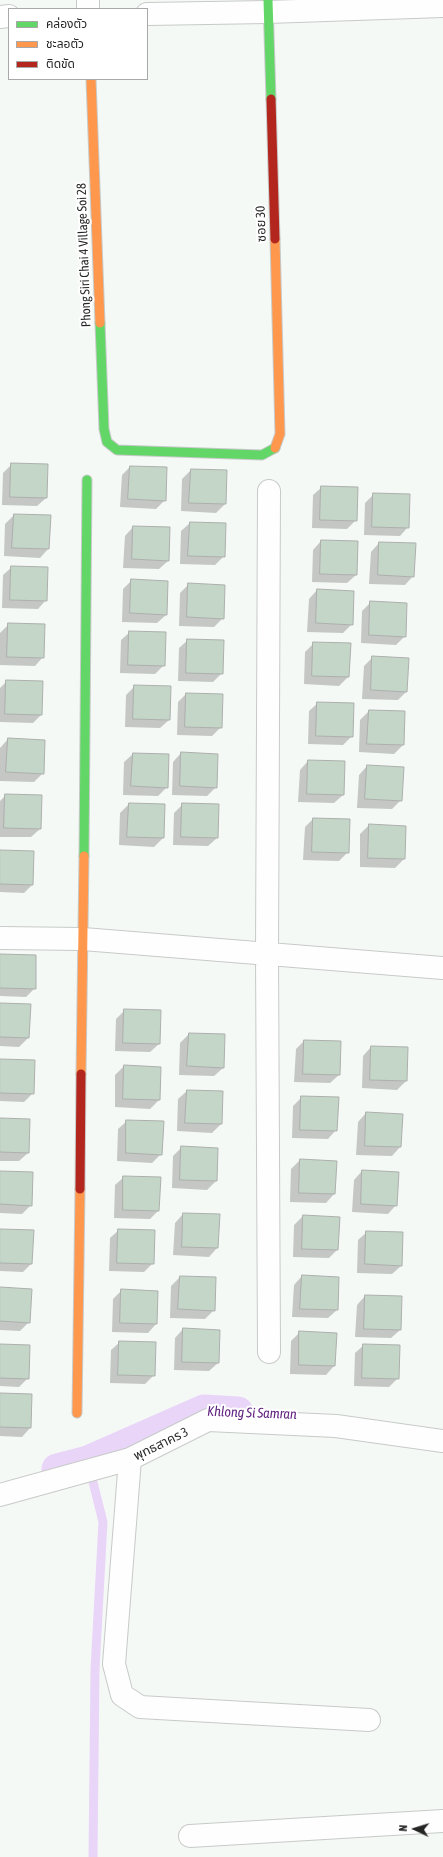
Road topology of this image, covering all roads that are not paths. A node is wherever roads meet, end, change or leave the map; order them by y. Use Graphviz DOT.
graph roads {
  1 [pos="268,6"];
  2 [pos="443,6"];
  3 [pos="148,14"];
  4 [pos="91,80"];
  5 [pos="104,429"];
  6 [pos="87,480"];
  7 [pos="269,491"];
  8 [pos="0,938"];
  9 [pos="83,939"];
  10 [pos="267,954"];
  11 [pos="443,968"];
  12 [pos="269,1352"];
  13 [pos="77,1412"];
  14 [pos="443,1441"];
  15 [pos="130,1460"];
  16 [pos="0,1495"];
  17 [pos="369,1720"];
  18 [pos="443,1821"];
  19 [pos="190,1836"];
  1 -- 2 [label="street"];
  1 -- 3 [label="street"];
  1 -- 5 [label="street, ซอย 30"];
  4 -- 5 [label="street, Phong Siri Chai 4 Village Soi 28"];
  6 -- 9 [label="street"];
  7 -- 10 [label="street"];
  8 -- 9 [label="street"];
  9 -- 10 [label="street"];
  9 -- 13 [label="street"];
  10 -- 11 [label="street"];
  10 -- 12 [label="street"];
  14 -- 15 [label="street, พุทธสาคร 3"];
  15 -- 16 [label="street, พุทธสาคร 3"];
  15 -- 17 [label="street"];
  18 -- 19 [label="street"];
}
